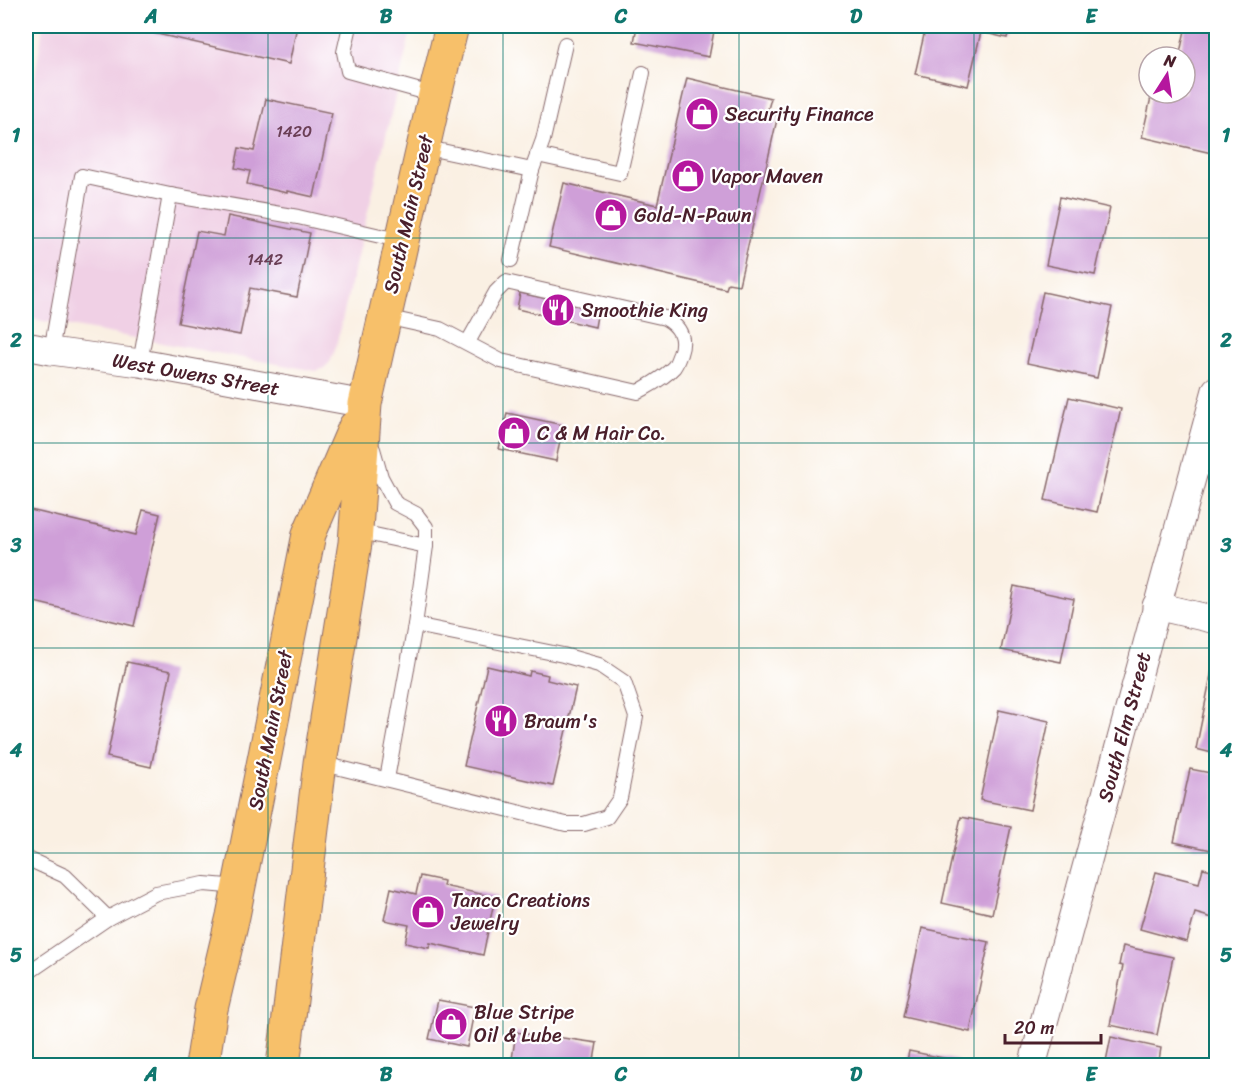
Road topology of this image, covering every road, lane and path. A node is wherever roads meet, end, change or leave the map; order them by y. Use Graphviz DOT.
graph roads {
  1 [pos="350,26"];
  2 [pos="452,26"];
  3 [pos="565,44"];
  4 [pos="643,74"];
  5 [pos="435,94"];
  6 [pos="423,147"];
  7 [pos="537,155"];
  8 [pos="532,170"];
  9 [pos="170,195"];
  10 [pos="402,241"];
  11 [pos="511,261"];
  12 [pos="385,317"];
  13 [pos="468,342"];
  14 [pos="38,349"];
  15 [pos="140,363"];
  16 [pos="1216,390"];
  17 [pos="365,404"];
  18 [pos="356,531"];
  19 [pos="426,546"];
  20 [pos="1156,606"];
  21 [pos="1216,620"];
  22 [pos="415,625"];
  23 [pos="320,763"];
  24 [pos="387,779"];
  25 [pos="26,858"];
  26 [pos="239,887"];
  27 [pos="108,918"];
  28 [pos="26,974"];
  29 [pos="202,1065"];
  30 [pos="283,1065"];
  31 [pos="1032,1065"];
  1 -- 5 [label="lane"];
  2 -- 5 [label="main road, South Main Street"];
  3 -- 7 [label="lane"];
  4 -- 7 [label="lane"];
  5 -- 6 [label="main road, South Main Street"];
  6 -- 8 [label="lane"];
  6 -- 10 [label="main road, South Main Street"];
  7 -- 8 [label="lane"];
  8 -- 11 [label="lane"];
  9 -- 10 [label="lane"];
  9 -- 14 [label="lane"];
  9 -- 15 [label="lane"];
  10 -- 12 [label="main road, South Main Street"];
  12 -- 13 [label="lane"];
  12 -- 17 [label="main road, South Main Street"];
  13 -- 13 [label="lane"];
  14 -- 15 [label="street, West Owens Street"];
  15 -- 17 [label="street, West Owens Street"];
  16 -- 20 [label="street, South Elm Street"];
  17 -- 18 [label="main road, South Main Street"];
  17 -- 19 [label="lane"];
  17 -- 26 [label="main road, South Main Street"];
  18 -- 19 [label="lane"];
  18 -- 23 [label="main road, South Main Street"];
  19 -- 22 [label="lane"];
  20 -- 21 [label="street"];
  20 -- 31 [label="street, South Elm Street"];
  22 -- 24 [label="lane"];
  22 -- 24 [label="lane"];
  23 -- 24 [label="lane"];
  23 -- 30 [label="main road, South Main Street"];
  25 -- 27 [label="lane"];
  26 -- 27 [label="lane"];
  26 -- 29 [label="main road, South Main Street"];
  27 -- 28 [label="lane"];
}
